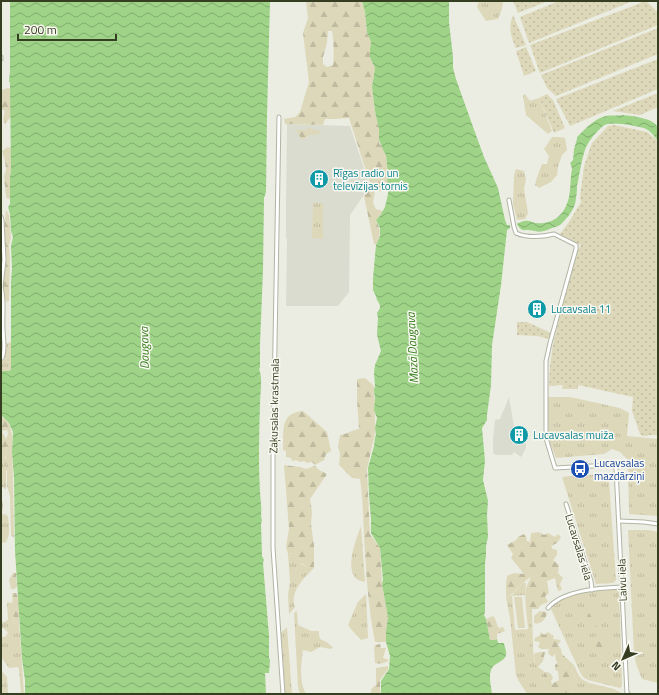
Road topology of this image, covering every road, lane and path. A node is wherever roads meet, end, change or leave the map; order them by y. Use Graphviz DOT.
graph roads {
  1 [pos="279,117"];
  2 [pos="509,200"];
  3 [pos="1,217"];
  4 [pos="1,287"];
  5 [pos="2,358"];
  6 [pos="566,504"];
  7 [pos="619,521"];
  8 [pos="658,524"];
  9 [pos="622,587"];
  10 [pos="592,590"];
  11 [pos="548,608"];
  12 [pos="283,694"];
  13 [pos="627,694"];
  1 -- 12 [label="street, Zaķusalas krastmala"];
  2 -- 7 [label="street, Laivu iela"];
  3 -- 4 [label="street"];
  4 -- 5 [label="street"];
  6 -- 10 [label="street, Lucavsalas iela"];
  7 -- 8 [label="street"];
  7 -- 9 [label="street, Laivu iela"];
  9 -- 10 [label="street"];
  9 -- 13 [label="street, Laivu iela"];
  10 -- 11 [label="street"];
}
